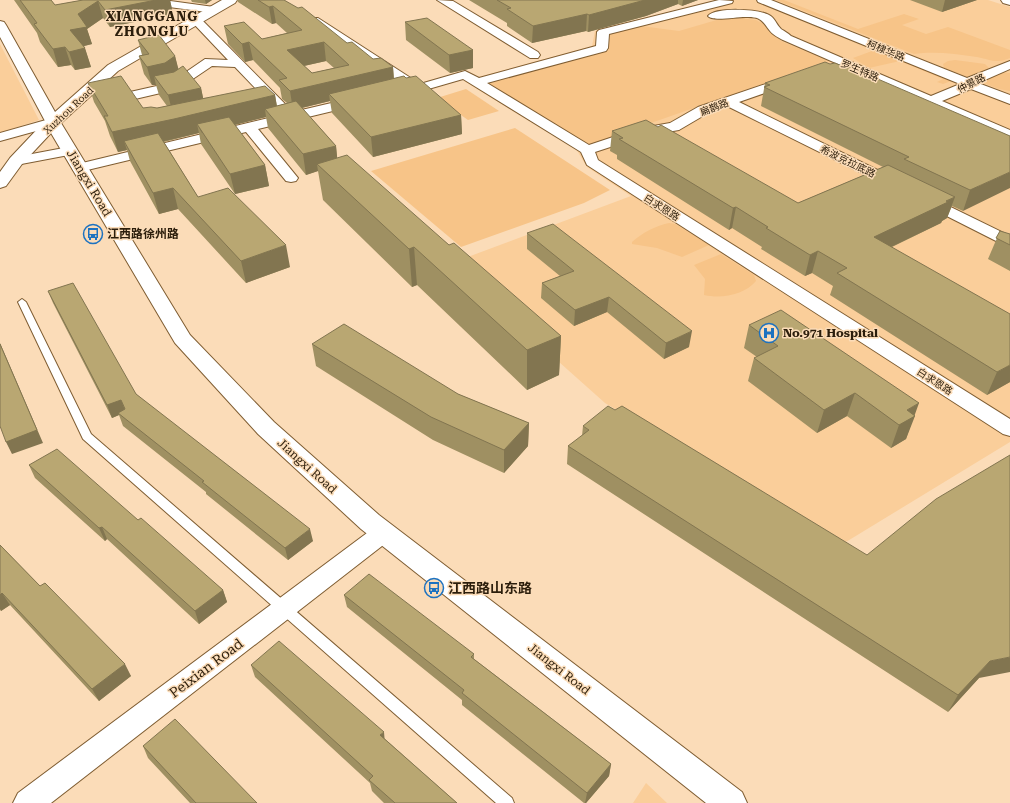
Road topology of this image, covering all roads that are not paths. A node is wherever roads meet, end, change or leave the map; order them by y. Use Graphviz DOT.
graph roads {
  1 [pos="139,0"];
  2 [pos="231,0"];
  3 [pos="442,0"];
  4 [pos="734,0"];
  5 [pos="762,0"];
  6 [pos="1007,0"];
  7 [pos="1010,1"];
  8 [pos="214,10"];
  9 [pos="714,16"];
  10 [pos="196,20"];
  11 [pos="314,20"];
  12 [pos="0,26"];
  13 [pos="534,55"];
  14 [pos="842,62"];
  15 [pos="238,64"];
  16 [pos="1010,65"];
  17 [pos="821,69"];
  18 [pos="800,77"];
  19 [pos="478,82"];
  20 [pos="969,83"];
  21 [pos="135,95"];
  22 [pos="272,98"];
  23 [pos="367,98"];
  24 [pos="931,100"];
  25 [pos="1010,100"];
  26 [pos="256,102"];
  27 [pos="728,102"];
  28 [pos="290,117"];
  29 [pos="53,122"];
  30 [pos="249,127"];
  31 [pos="1010,135"];
  32 [pos="0,137"];
  33 [pos="587,150"];
  34 [pos="74,160"];
  35 [pos="16,161"];
  36 [pos="291,178"];
  37 [pos="0,183"];
  38 [pos="1010,225"];
  39 [pos="994,233"];
  40 [pos="1010,242"];
  41 [pos="22,302"];
  42 [pos="1010,429"];
  43 [pos="383,533"];
  44 [pos="285,608"];
  45 [pos="28,803"];
  46 [pos="507,803"];
  47 [pos="731,803"];
  1 -- 8 [label="street"];
  2 -- 8 [label="main road, Xuzhou Road"];
  3 -- 13 [label="street"];
  4 -- 19 [label="street"];
  5 -- 20 [label="street, 柯棣华路"];
  6 -- 7 [label="main road"];
  8 -- 10 [label="main road, Xuzhou Road"];
  9 -- 14 [label="street, 罗生特路"];
  10 -- 15 [label="street"];
  10 -- 29 [label="main road, Xuzhou Road"];
  11 -- 19 [label="street, 白求恩路"];
  12 -- 29 [label="main road, Jiangxi Road"];
  14 -- 17 [label="street"];
  14 -- 24 [label="street, 罗生特路"];
  15 -- 21 [label="street"];
  15 -- 22 [label="street"];
  16 -- 20 [label="street, 仲景路"];
  18 -- 27 [label="street, 扁鹊路"];
  19 -- 33 [label="street, 白求恩路"];
  20 -- 24 [label="street, 仲景路"];
  20 -- 25 [label="street, 柯棣华路"];
  22 -- 26 [label="street"];
  22 -- 28 [label="street"];
  23 -- 28 [label="street"];
  24 -- 31 [label="street, 罗生特路"];
  27 -- 33 [label="street, 扁鹊路"];
  27 -- 39 [label="street, 希波克拉底路"];
  28 -- 30 [label="street"];
  29 -- 32 [label="street"];
  29 -- 34 [label="main road, Jiangxi Road"];
  29 -- 35 [label="main road, Xuzhou Road"];
  30 -- 34 [label="street"];
  30 -- 36 [label="street"];
  33 -- 42 [label="street, 白求恩路"];
  34 -- 35 [label="street"];
  34 -- 43 [label="main road, Jiangxi Road"];
  35 -- 37 [label="main road, Xuzhou Road"];
  38 -- 39 [label="street"];
  39 -- 40 [label="street, 希波克拉底路"];
  41 -- 44 [label="lane"];
  43 -- 44 [label="street, Peixian Road"];
  43 -- 47 [label="main road, Jiangxi Road"];
  44 -- 45 [label="street, Peixian Road"];
  44 -- 46 [label="lane"];
}
